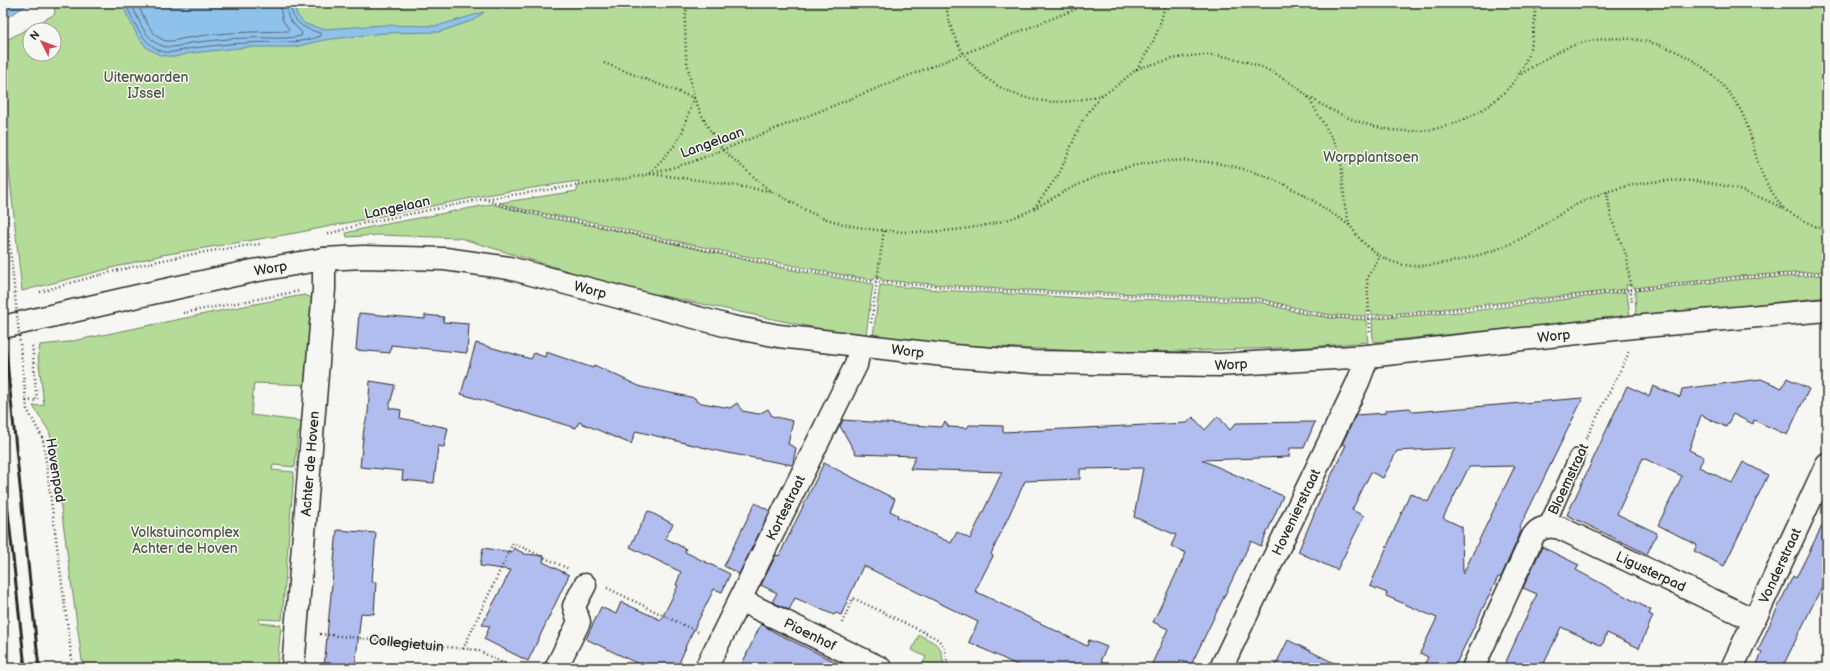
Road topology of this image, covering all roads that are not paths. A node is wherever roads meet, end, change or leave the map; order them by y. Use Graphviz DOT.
graph roads {
  1 [pos="324,259"];
  2 [pos="1827,310"];
  3 [pos="3,327"];
  4 [pos="865,347"];
  5 [pos="1369,348"];
  6 [pos="1577,457"];
  7 [pos="1827,464"];
  8 [pos="1546,526"];
  9 [pos="585,585"];
  10 [pos="740,600"];
  11 [pos="1754,620"];
  12 [pos="293,668"];
  13 [pos="556,668"];
  14 [pos="706,668"];
  15 [pos="880,668"];
  16 [pos="1220,668"];
  17 [pos="1473,668"];
  18 [pos="1732,668"];
  1 -- 3 [label="street, Worp"];
  1 -- 4 [label="street, Worp"];
  1 -- 12 [label="street, Achter de Hoven"];
  2 -- 5 [label="street, Worp"];
  4 -- 5 [label="street, Worp"];
  4 -- 10 [label="street, Kortestraat"];
  5 -- 16 [label="street, Hovenierstraat"];
  6 -- 8 [label="lane, Bloemstraat"];
  7 -- 11 [label="street, Vonderstraat"];
  8 -- 11 [label="street, Ligusterpad"];
  8 -- 17 [label="street, Bloemstraat"];
  9 -- 13 [label="street"];
  10 -- 14 [label="street, Kortestraat"];
  10 -- 15 [label="street, Pioenhof"];
  11 -- 18 [label="street, Vonderstraat"];
}
